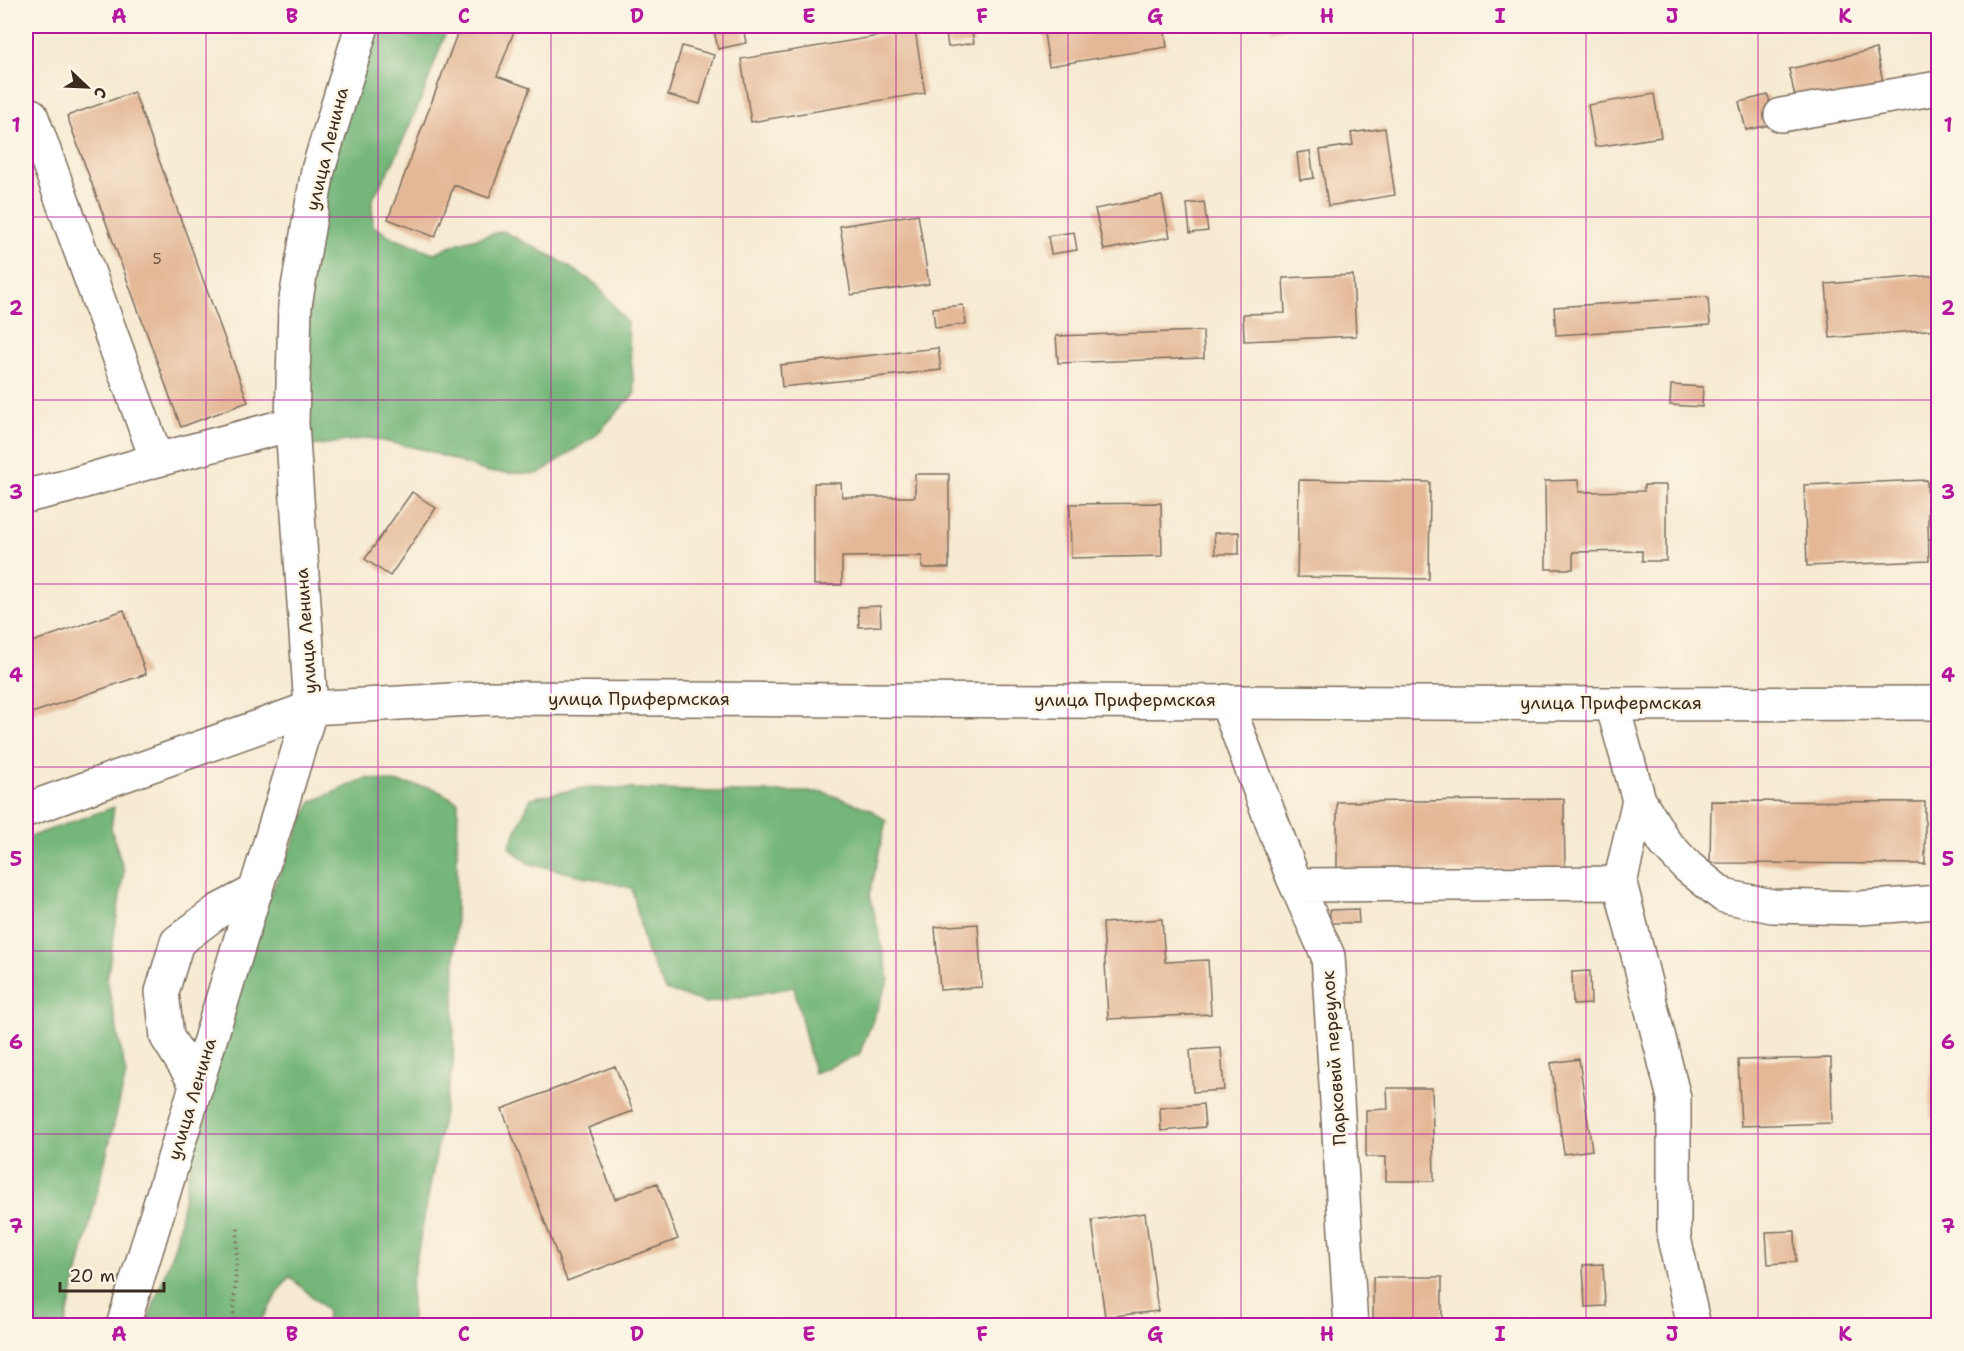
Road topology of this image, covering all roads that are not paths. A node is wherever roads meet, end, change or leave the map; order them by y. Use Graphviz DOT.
graph roads {
  1 [pos="362,26"];
  2 [pos="1938,88"];
  3 [pos="31,115"];
  4 [pos="1781,115"];
  5 [pos="292,424"];
  6 [pos="157,460"];
  7 [pos="26,496"];
  8 [pos="1226,701"];
  9 [pos="1938,703"];
  10 [pos="1612,704"];
  11 [pos="311,708"];
  12 [pos="1639,800"];
  13 [pos="26,810"];
  14 [pos="1620,883"];
  15 [pos="1297,885"];
  16 [pos="256,891"];
  17 [pos="1938,902"];
  18 [pos="196,1085"];
  19 [pos="123,1326"];
  20 [pos="1351,1326"];
  21 [pos="1694,1326"];
  1 -- 5 [label="street, улица Ленина"];
  2 -- 4 [label="street"];
  3 -- 6 [label="street"];
  5 -- 6 [label="street"];
  5 -- 11 [label="street, улица Ленина"];
  6 -- 7 [label="street"];
  8 -- 10 [label="street, улица Прифермская"];
  8 -- 11 [label="street, улица Прифермская"];
  8 -- 15 [label="street, Парковый переулок"];
  9 -- 10 [label="street, улица Прифермская"];
  10 -- 12 [label="street"];
  11 -- 13 [label="street, улица Прифермская"];
  11 -- 16 [label="street, улица Ленина"];
  12 -- 14 [label="street"];
  12 -- 17 [label="street"];
  14 -- 15 [label="street"];
  14 -- 21 [label="street"];
  15 -- 20 [label="street, Парковый переулок"];
  16 -- 18 [label="street, улица Ленина"];
  16 -- 18 [label="street"];
  18 -- 19 [label="street, улица Ленина"];
}
